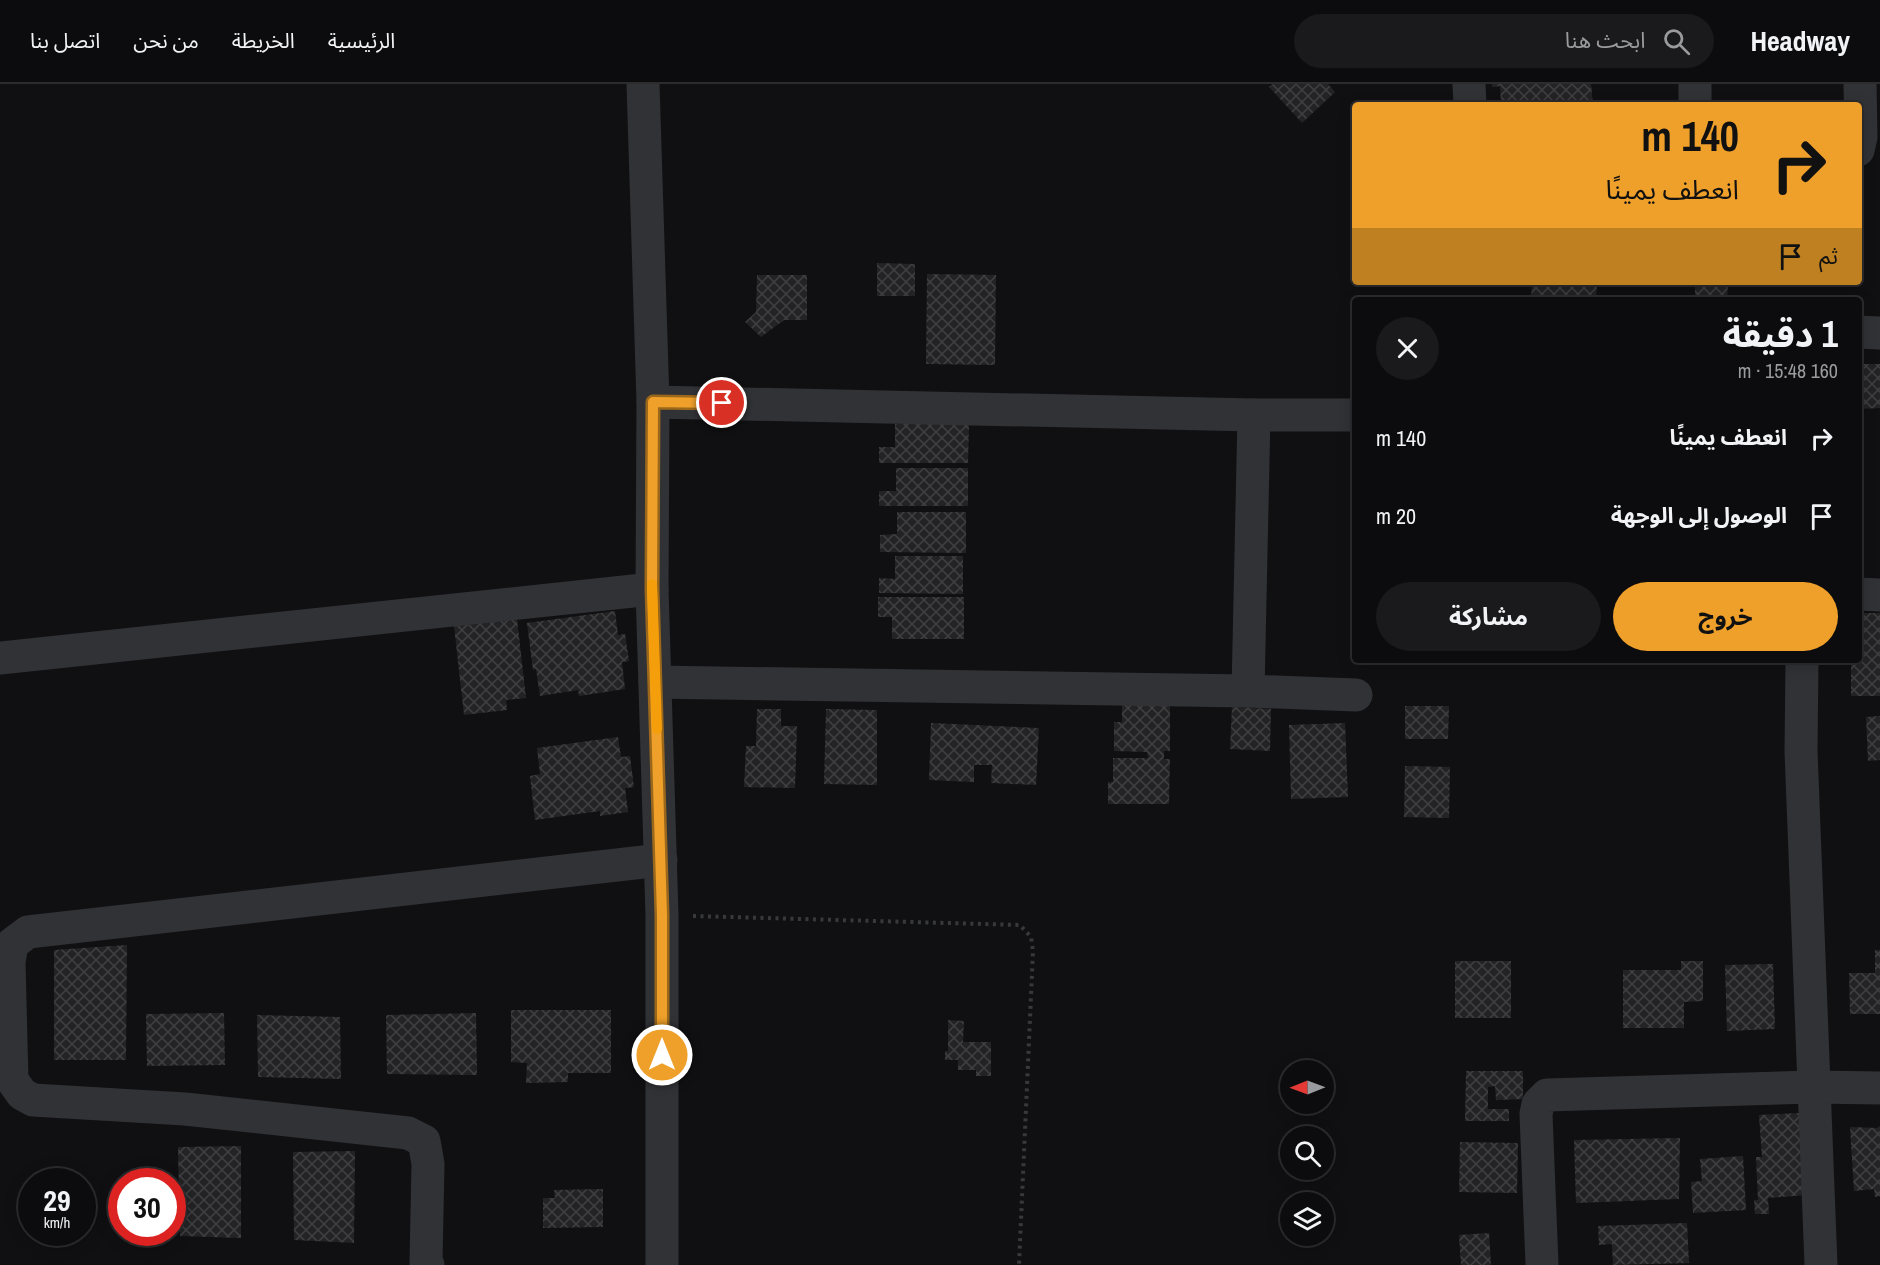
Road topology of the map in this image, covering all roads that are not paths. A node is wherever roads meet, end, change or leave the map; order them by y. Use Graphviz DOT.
graph roads {
  1 [pos="643,84"];
  2 [pos="1469,84"];
  3 [pos="1695,84"];
  4 [pos="1860,84"];
  5 [pos="1470,102"];
  6 [pos="1695,102"];
  7 [pos="1860,102"];
  8 [pos="1862,332"];
  9 [pos="1880,333"];
  10 [pos="653,402"];
  11 [pos="1254,415"];
  12 [pos="1352,415"];
  13 [pos="652,589"];
  14 [pos="1862,594"];
  15 [pos="1880,595"];
  16 [pos="0,658"];
  17 [pos="1802,663"];
  18 [pos="655,682"];
  19 [pos="1248,691"];
  20 [pos="1356,695"];
  21 [pos="661,860"];
  22 [pos="1813,1087"];
  23 [pos="1880,1088"];
  24 [pos="428,1265"];
  25 [pos="662,1265"];
  26 [pos="1542,1265"];
  27 [pos="1821,1265"];
  1 -- 10 [label="street"];
  2 -- 5 [label="street"];
  3 -- 6 [label="street"];
  4 -- 7 [label="street"];
  8 -- 9 [label="street"];
  10 -- 11 [label="street"];
  10 -- 13 [label="street"];
  11 -- 12 [label="street"];
  11 -- 19 [label="street"];
  13 -- 16 [label="street"];
  13 -- 18 [label="street"];
  14 -- 15 [label="street"];
  17 -- 22 [label="street"];
  18 -- 19 [label="street"];
  18 -- 21 [label="street"];
  19 -- 20 [label="street"];
  21 -- 24 [label="street"];
  21 -- 25 [label="street"];
  22 -- 23 [label="street"];
  22 -- 26 [label="street"];
  22 -- 27 [label="street"];
}
